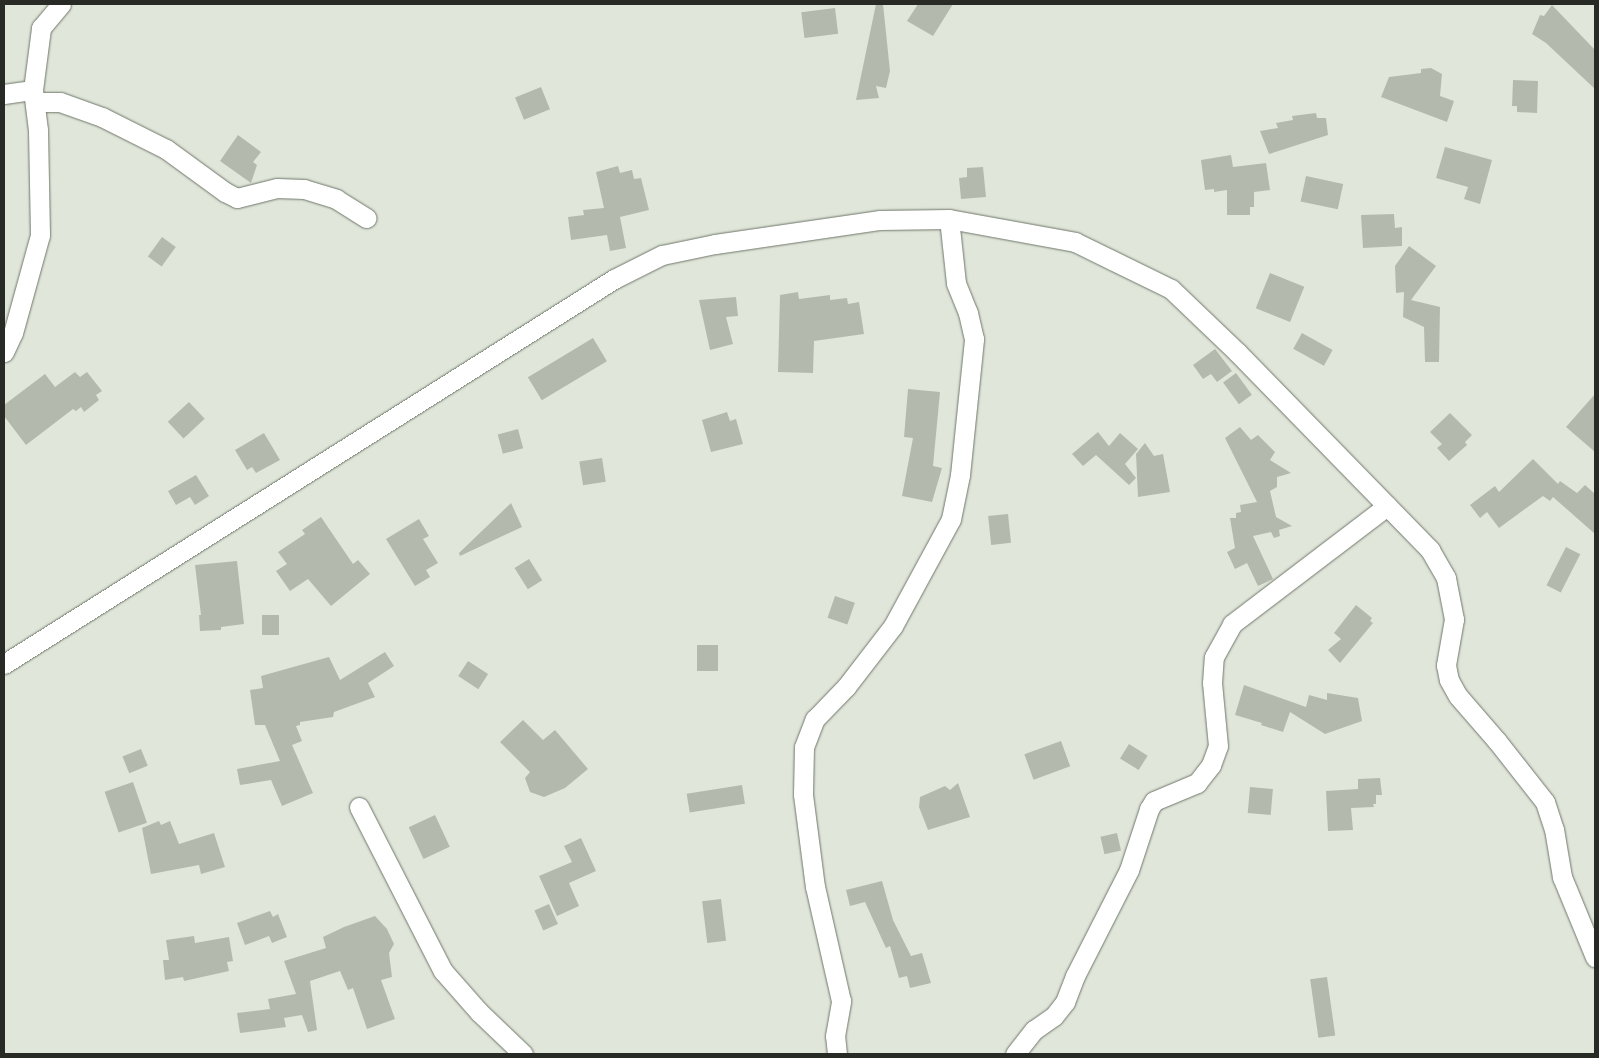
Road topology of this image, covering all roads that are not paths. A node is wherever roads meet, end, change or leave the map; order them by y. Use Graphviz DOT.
graph roads {
  1 [pos="61,4"];
  2 [pos="4,94"];
  3 [pos="34,96"];
  4 [pos="368,218"];
  5 [pos="948,219"];
  6 [pos="4,352"];
  7 [pos="1387,506"];
  8 [pos="4,664"];
  9 [pos="359,807"];
  10 [pos="1595,957"];
  11 [pos="523,1054"];
  12 [pos="837,1054"];
  13 [pos="1015,1054"];
  1 -- 3 [label="street"];
  2 -- 3 [label="street"];
  3 -- 4 [label="street"];
  3 -- 6 [label="street"];
  5 -- 7 [label="street"];
  5 -- 8 [label="street"];
  5 -- 12 [label="street"];
  7 -- 10 [label="street"];
  7 -- 13 [label="street"];
  9 -- 11 [label="street"];
}
